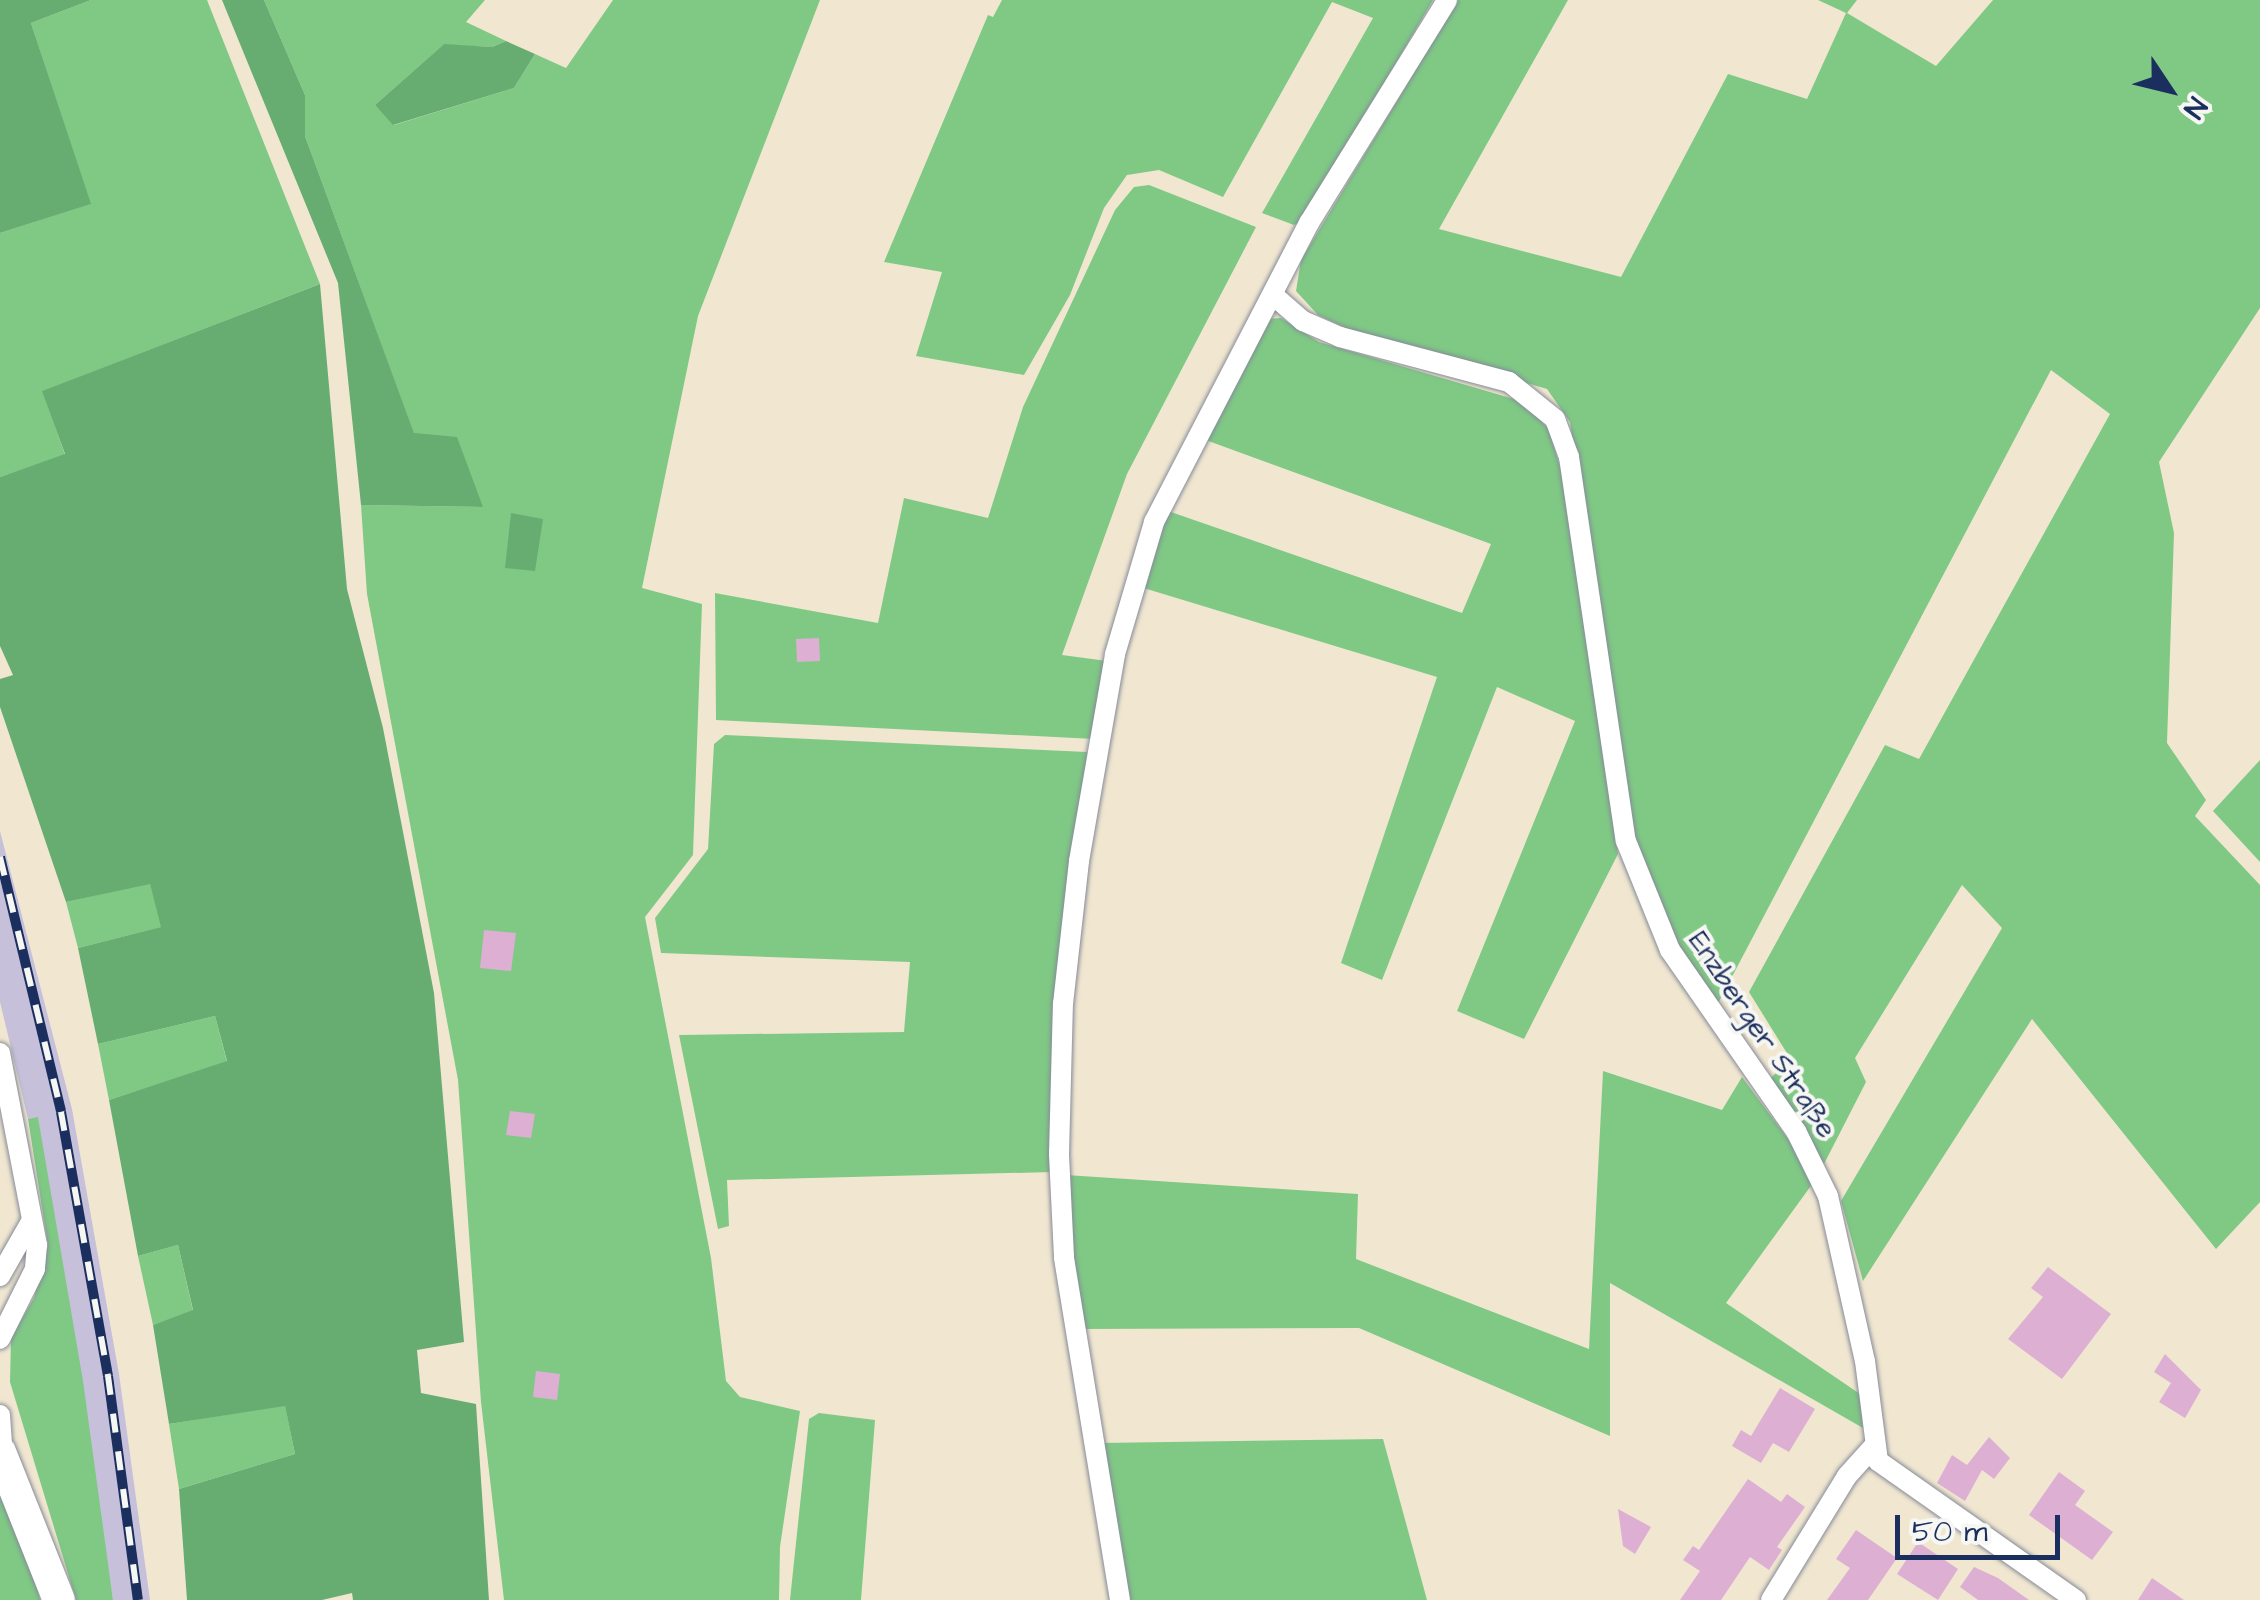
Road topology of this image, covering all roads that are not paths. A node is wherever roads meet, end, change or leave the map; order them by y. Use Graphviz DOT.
graph roads {
  1 [pos="1447,0"];
  2 [pos="1273,295"];
  3 [pos="0,1053"];
  4 [pos="32,1220"];
  5 [pos="0,1276"];
  6 [pos="4,1321"];
  7 [pos="0,1339"];
  8 [pos="0,1415"];
  9 [pos="1872,1448"];
  10 [pos="2,1455"];
  11 [pos="59,1600"];
  12 [pos="1120,1600"];
  13 [pos="1771,1600"];
  14 [pos="2076,1600"];
  1 -- 2 [label="street"];
  2 -- 9 [label="street, Enzberger Straße"];
  2 -- 12 [label="street"];
  3 -- 4 [label="street"];
  4 -- 5 [label="street"];
  4 -- 6 [label="street"];
  6 -- 7 [label="street"];
  8 -- 10 [label="street"];
  9 -- 13 [label="street"];
  9 -- 14 [label="street"];
  10 -- 11 [label="main road"];
}
